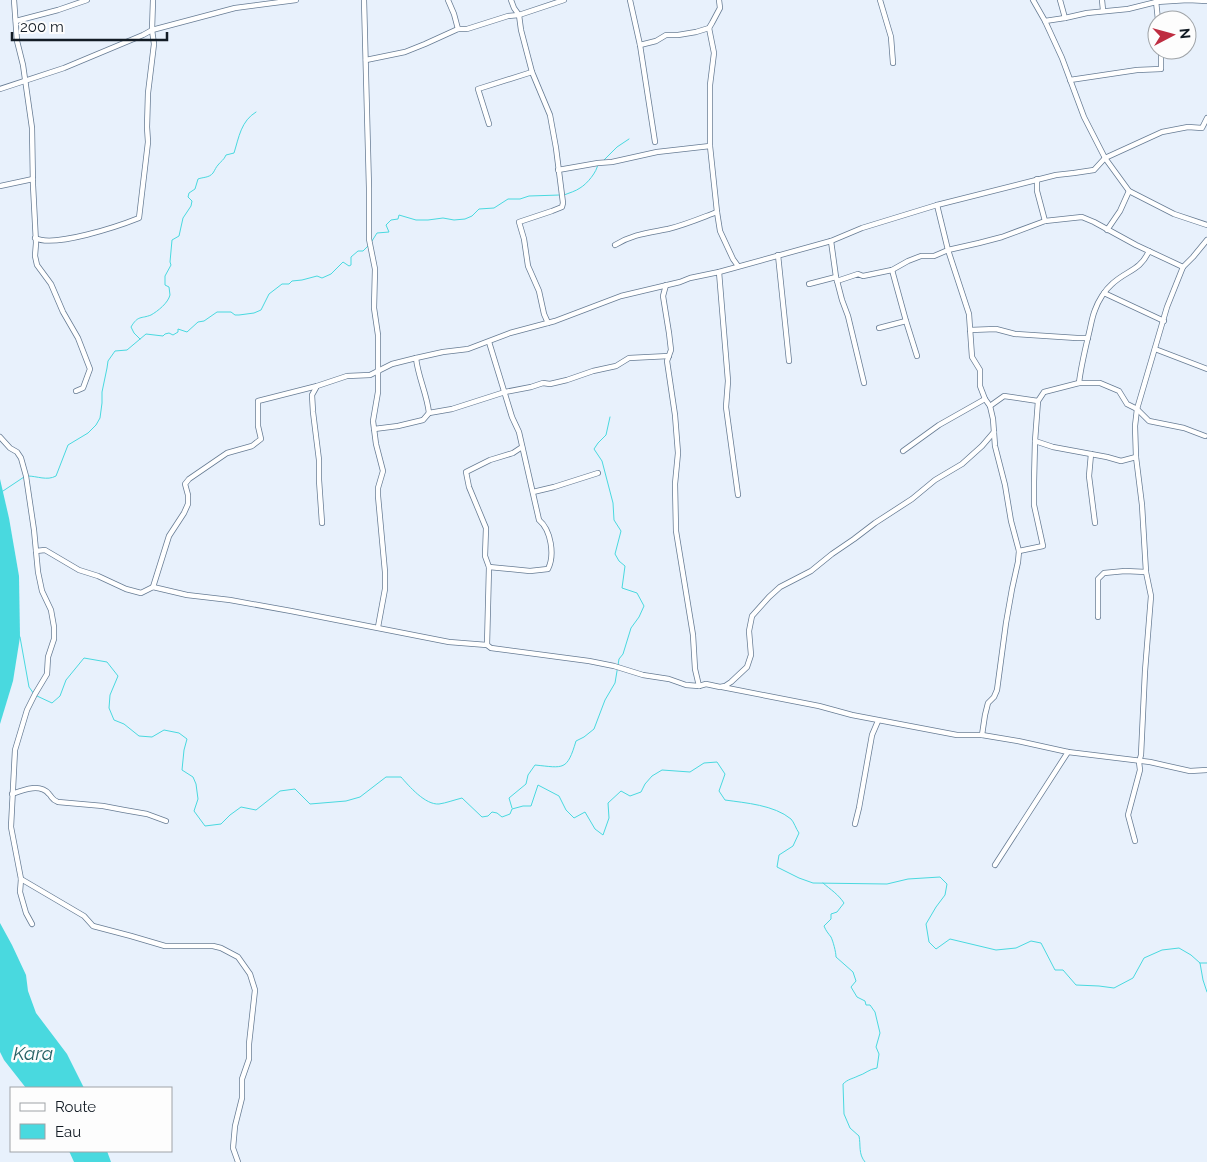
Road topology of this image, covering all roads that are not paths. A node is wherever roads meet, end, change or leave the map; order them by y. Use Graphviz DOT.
graph roads {
  1 [pos="14,0"];
  2 [pos="86,0"];
  3 [pos="153,0"];
  4 [pos="296,0"];
  5 [pos="364,0"];
  6 [pos="448,0"];
  7 [pos="511,0"];
  8 [pos="564,0"];
  9 [pos="630,0"];
  10 [pos="719,0"];
  11 [pos="880,0"];
  12 [pos="1033,0"];
  13 [pos="1060,0"];
  14 [pos="1102,0"];
  15 [pos="1156,1"];
  16 [pos="1207,1"];
  17 [pos="1103,10"];
  18 [pos="519,14"];
  19 [pos="1065,18"];
  20 [pos="16,21"];
  21 [pos="1045,21"];
  22 [pos="709,28"];
  23 [pos="458,29"];
  24 [pos="152,30"];
  25 [pos="640,45"];
  26 [pos="366,60"];
  27 [pos="1161,60"];
  28 [pos="893,63"];
  29 [pos="532,72"];
  30 [pos="1070,80"];
  31 [pos="24,81"];
  32 [pos="0,88"];
  33 [pos="1207,118"];
  34 [pos="489,124"];
  35 [pos="654,142"];
  36 [pos="710,146"];
  37 [pos="1105,158"];
  38 [pos="558,170"];
  39 [pos="33,179"];
  40 [pos="1037,179"];
  41 [pos="0,186"];
  42 [pos="1129,191"];
  43 [pos="937,205"];
  44 [pos="717,212"];
  45 [pos="1045,221"];
  46 [pos="1207,225"];
  47 [pos="1106,230"];
  48 [pos="35,238"];
  49 [pos="1207,240"];
  50 [pos="831,241"];
  51 [pos="615,245"];
  52 [pos="948,250"];
  53 [pos="1149,251"];
  54 [pos="778,255"];
  55 [pos="738,266"];
  56 [pos="1183,267"];
  57 [pos="892,270"];
  58 [pos="719,272"];
  59 [pos="836,279"];
  60 [pos="809,284"];
  61 [pos="666,285"];
  62 [pos="1104,293"];
  63 [pos="906,321"];
  64 [pos="1164,321"];
  65 [pos="548,323"];
  66 [pos="879,328"];
  67 [pos="970,330"];
  68 [pos="1088,338"];
  69 [pos="490,342"];
  70 [pos="1155,349"];
  71 [pos="669,356"];
  72 [pos="917,356"];
  73 [pos="416,358"];
  74 [pos="789,361"];
  75 [pos="1207,369"];
  76 [pos="378,371"];
  77 [pos="864,383"];
  78 [pos="1079,383"];
  79 [pos="317,386"];
  80 [pos="76,391"];
  81 [pos="505,392"];
  82 [pos="985,399"];
  83 [pos="1038,401"];
  84 [pos="990,406"];
  85 [pos="1137,408"];
  86 [pos="429,413"];
  87 [pos="374,429"];
  88 [pos="994,432"];
  89 [pos="0,436"];
  90 [pos="1205,436"];
  91 [pos="1035,441"];
  92 [pos="522,447"];
  93 [pos="903,451"];
  94 [pos="1091,454"];
  95 [pos="1136,457"];
  96 [pos="598,474"];
  97 [pos="533,492"];
  98 [pos="738,495"];
  99 [pos="322,523"];
  100 [pos="1095,523"];
  101 [pos="36,551"];
  102 [pos="1019,551"];
  103 [pos="489,568"];
  104 [pos="1146,572"];
  105 [pos="152,587"];
  106 [pos="1098,617"];
  107 [pos="378,628"];
  108 [pos="487,645"];
  109 [pos="699,686"];
  110 [pos="720,687"];
  111 [pos="878,720"];
  112 [pos="982,735"];
  113 [pos="1068,752"];
  114 [pos="1139,762"];
  115 [pos="1207,770"];
  116 [pos="12,794"];
  117 [pos="166,821"];
  118 [pos="855,824"];
  119 [pos="1136,841"];
  120 [pos="995,864"];
  121 [pos="21,879"];
  122 [pos="32,924"];
  123 [pos="238,1162"];
  1 -- 20 [label="street"];
  2 -- 20 [label="street"];
  3 -- 24 [label="street"];
  4 -- 24 [label="street"];
  5 -- 26 [label="street"];
  6 -- 23 [label="street"];
  7 -- 18 [label="street"];
  8 -- 18 [label="street"];
  9 -- 25 [label="street"];
  10 -- 22 [label="street"];
  11 -- 28 [label="street"];
  12 -- 21 [label="street"];
  13 -- 19 [label="street"];
  14 -- 17 [label="street"];
  15 -- 16 [label="street"];
  15 -- 17 [label="street"];
  17 -- 19 [label="street"];
  18 -- 23 [label="street"];
  18 -- 29 [label="street"];
  19 -- 21 [label="street"];
  20 -- 31 [label="street"];
  21 -- 30 [label="street"];
  22 -- 25 [label="street"];
  22 -- 36 [label="street"];
  23 -- 26 [label="street"];
  24 -- 31 [label="street"];
  24 -- 48 [label="street"];
  25 -- 35 [label="street"];
  26 -- 76 [label="street"];
  27 -- 30 [label="street"];
  29 -- 34 [label="street"];
  29 -- 38 [label="street"];
  30 -- 37 [label="street"];
  31 -- 32 [label="street"];
  31 -- 39 [label="street"];
  33 -- 37 [label="street"];
  36 -- 38 [label="street"];
  36 -- 44 [label="street"];
  37 -- 40 [label="street"];
  37 -- 42 [label="street"];
  38 -- 65 [label="street"];
  39 -- 41 [label="street"];
  39 -- 48 [label="street"];
  40 -- 43 [label="street"];
  40 -- 45 [label="street"];
  42 -- 46 [label="street"];
  42 -- 47 [label="street"];
  43 -- 50 [label="street"];
  43 -- 52 [label="street"];
  44 -- 51 [label="street"];
  44 -- 55 [label="street"];
  45 -- 47 [label="street"];
  45 -- 52 [label="street"];
  47 -- 53 [label="street"];
  48 -- 80 [label="street"];
  49 -- 56 [label="street"];
  50 -- 54 [label="street"];
  50 -- 59 [label="street"];
  52 -- 57 [label="street"];
  52 -- 67 [label="street"];
  53 -- 56 [label="street"];
  53 -- 62 [label="street"];
  54 -- 55 [label="street"];
  54 -- 74 [label="street"];
  55 -- 58 [label="street"];
  56 -- 64 [label="street"];
  57 -- 59 [label="street"];
  57 -- 63 [label="street"];
  58 -- 61 [label="street"];
  58 -- 98 [label="street"];
  59 -- 60 [label="street"];
  59 -- 77 [label="street"];
  61 -- 65 [label="street"];
  61 -- 71 [label="street"];
  62 -- 64 [label="street"];
  62 -- 68 [label="street"];
  63 -- 66 [label="street"];
  63 -- 72 [label="street"];
  64 -- 70 [label="street"];
  65 -- 69 [label="street"];
  67 -- 68 [label="street"];
  67 -- 82 [label="street"];
  68 -- 78 [label="street"];
  69 -- 73 [label="street"];
  69 -- 81 [label="street"];
  70 -- 75 [label="street"];
  70 -- 85 [label="street"];
  71 -- 81 [label="street"];
  71 -- 109 [label="street"];
  73 -- 76 [label="street"];
  73 -- 86 [label="street"];
  76 -- 79 [label="street"];
  76 -- 87 [label="street"];
  78 -- 83 [label="street"];
  78 -- 85 [label="street"];
  79 -- 99 [label="street"];
  79 -- 105 [label="street"];
  81 -- 86 [label="street"];
  81 -- 92 [label="street"];
  82 -- 84 [label="street"];
  82 -- 93 [label="street"];
  83 -- 84 [label="street"];
  83 -- 91 [label="street"];
  84 -- 88 [label="street"];
  85 -- 90 [label="street"];
  85 -- 95 [label="street"];
  86 -- 87 [label="street"];
  87 -- 107 [label="street"];
  88 -- 102 [label="street"];
  88 -- 110 [label="street"];
  89 -- 101 [label="street"];
  91 -- 94 [label="street"];
  91 -- 102 [label="street"];
  92 -- 97 [label="street"];
  92 -- 103 [label="street"];
  94 -- 95 [label="street"];
  94 -- 100 [label="street"];
  95 -- 104 [label="street"];
  96 -- 97 [label="street"];
  97 -- 103 [label="street"];
  101 -- 105 [label="street"];
  101 -- 116 [label="street"];
  102 -- 112 [label="street"];
  103 -- 108 [label="street"];
  104 -- 106 [label="street"];
  104 -- 114 [label="street"];
  105 -- 107 [label="street"];
  107 -- 108 [label="street"];
  108 -- 109 [label="street"];
  109 -- 110 [label="street"];
  110 -- 111 [label="street"];
  111 -- 112 [label="street"];
  111 -- 118 [label="street"];
  112 -- 113 [label="street"];
  113 -- 114 [label="street"];
  113 -- 120 [label="street"];
  114 -- 115 [label="street"];
  114 -- 119 [label="street"];
  116 -- 117 [label="street"];
  116 -- 121 [label="street"];
  121 -- 122 [label="street"];
  121 -- 123 [label="street"];
}
